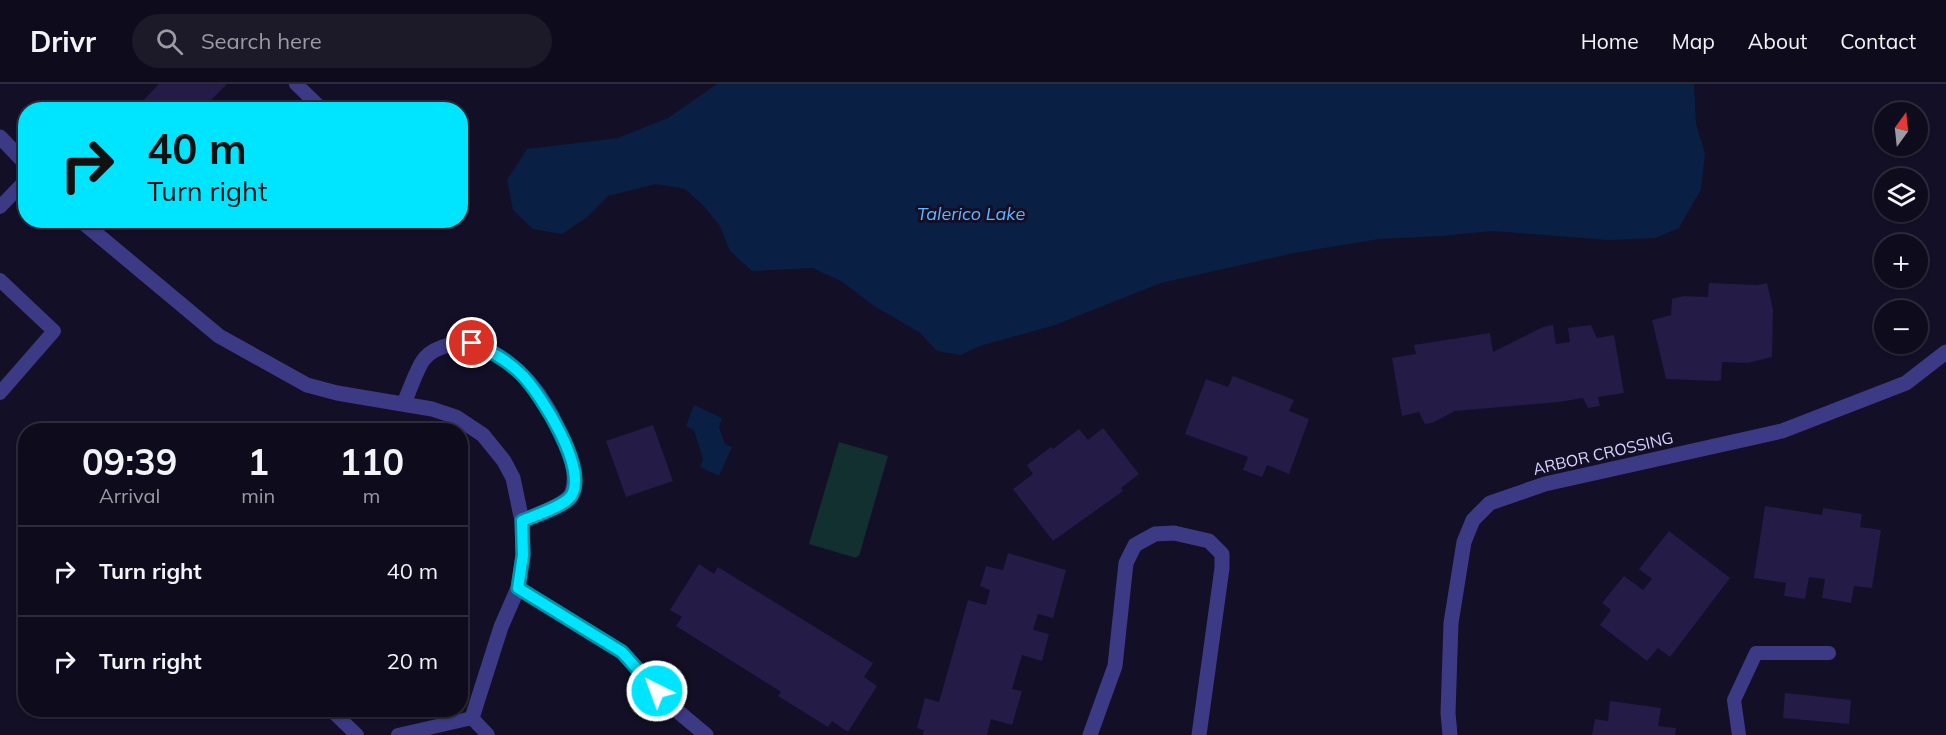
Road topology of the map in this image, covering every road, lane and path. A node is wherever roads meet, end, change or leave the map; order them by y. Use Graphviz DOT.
graph roads {
  1 [pos="296,84"];
  2 [pos="315,102"];
  3 [pos="0,137"];
  4 [pos="18,156"];
  5 [pos="18,188"];
  6 [pos="0,207"];
  7 [pos="90,228"];
  8 [pos="0,280"];
  9 [pos="1946,352"];
  10 [pos="0,393"];
  11 [pos="404,403"];
  12 [pos="465,423"];
  13 [pos="468,425"];
  14 [pos="522,521"];
  15 [pos="518,588"];
  16 [pos="1829,652"];
  17 [pos="338,717"];
  18 [pos="472,718"];
  19 [pos="357,735"];
  20 [pos="398,735"];
  21 [pos="488,735"];
  22 [pos="706,735"];
  23 [pos="1090,735"];
  24 [pos="1199,735"];
  25 [pos="1450,735"];
  26 [pos="1739,735"];
  1 -- 2 [label="lane"];
  3 -- 4 [label="street"];
  5 -- 6 [label="lane"];
  7 -- 11 [label="street"];
  8 -- 10 [label="lane"];
  9 -- 25 [label="street, ARBOR CROSSING"];
  11 -- 12 [label="street"];
  11 -- 14 [label="street"];
  13 -- 14 [label="street"];
  14 -- 15 [label="street"];
  15 -- 18 [label="street"];
  15 -- 22 [label="street"];
  16 -- 26 [label="lane"];
  17 -- 19 [label="lane"];
  18 -- 20 [label="lane"];
  18 -- 21 [label="lane"];
  23 -- 24 [label="street"];
}
